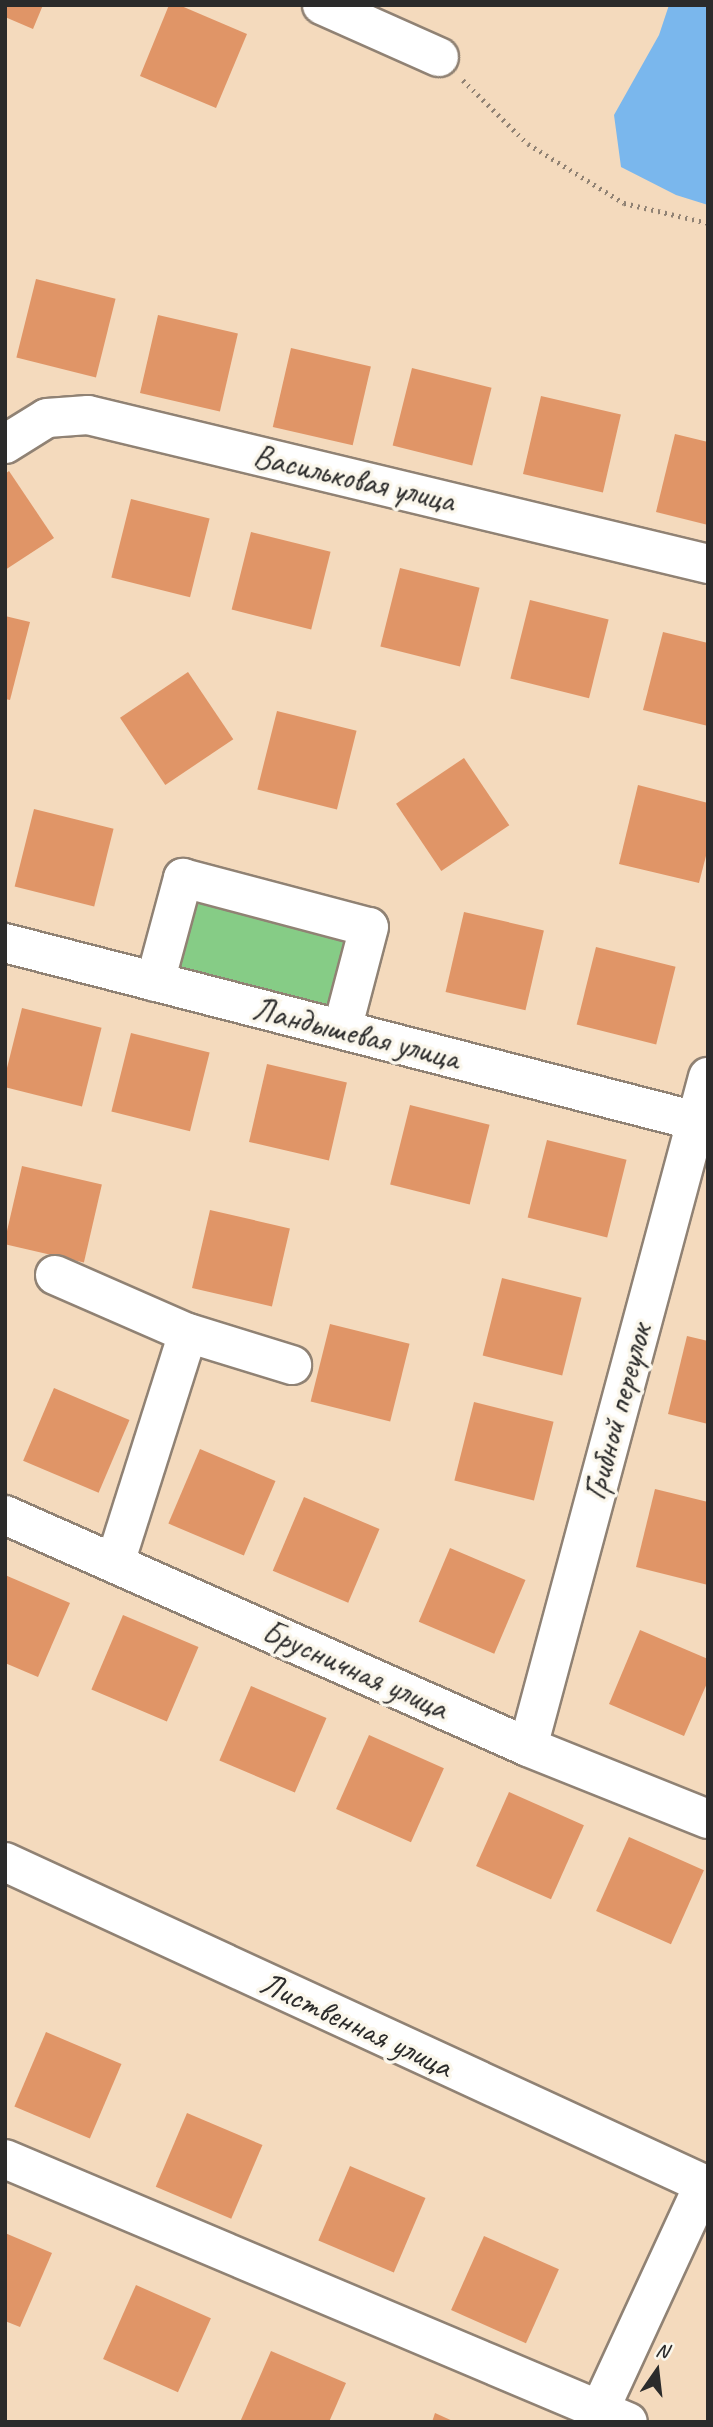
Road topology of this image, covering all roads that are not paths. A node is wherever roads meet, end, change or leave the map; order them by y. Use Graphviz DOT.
graph roads {
  1 [pos="322,5"];
  2 [pos="439,57"];
  3 [pos="5,444"];
  4 [pos="708,564"];
  5 [pos="5,943"];
  6 [pos="155,982"];
  7 [pos="342,1030"];
  8 [pos="708,1077"];
  9 [pos="702,1122"];
  10 [pos="55,1275"];
  11 [pos="188,1333"];
  12 [pos="292,1364"];
  13 [pos="5,1515"];
  14 [pos="115,1563"];
  15 [pos="528,1747"];
  16 [pos="708,1819"];
  17 [pos="5,1863"];
  18 [pos="5,2159"];
  19 [pos="706,2185"];
  20 [pos="607,2418"];
  1 -- 2 [label="street"];
  3 -- 4 [label="street, Васильковая улица"];
  5 -- 6 [label="street, Ландышевая улица"];
  6 -- 7 [label="street, Ландышевая улица"];
  6 -- 7 [label="street"];
  7 -- 9 [label="street, Ландышевая улица"];
  8 -- 9 [label="street, Грибной переулок"];
  9 -- 15 [label="street, Грибной переулок"];
  10 -- 11 [label="street"];
  11 -- 12 [label="street"];
  11 -- 14 [label="street"];
  13 -- 14 [label="street, Брусничная улица"];
  14 -- 15 [label="street, Брусничная улица"];
  15 -- 16 [label="street, Брусничная улица"];
  17 -- 19 [label="street, Лиственная улица"];
  18 -- 20 [label="street"];
  19 -- 20 [label="street"];
}
